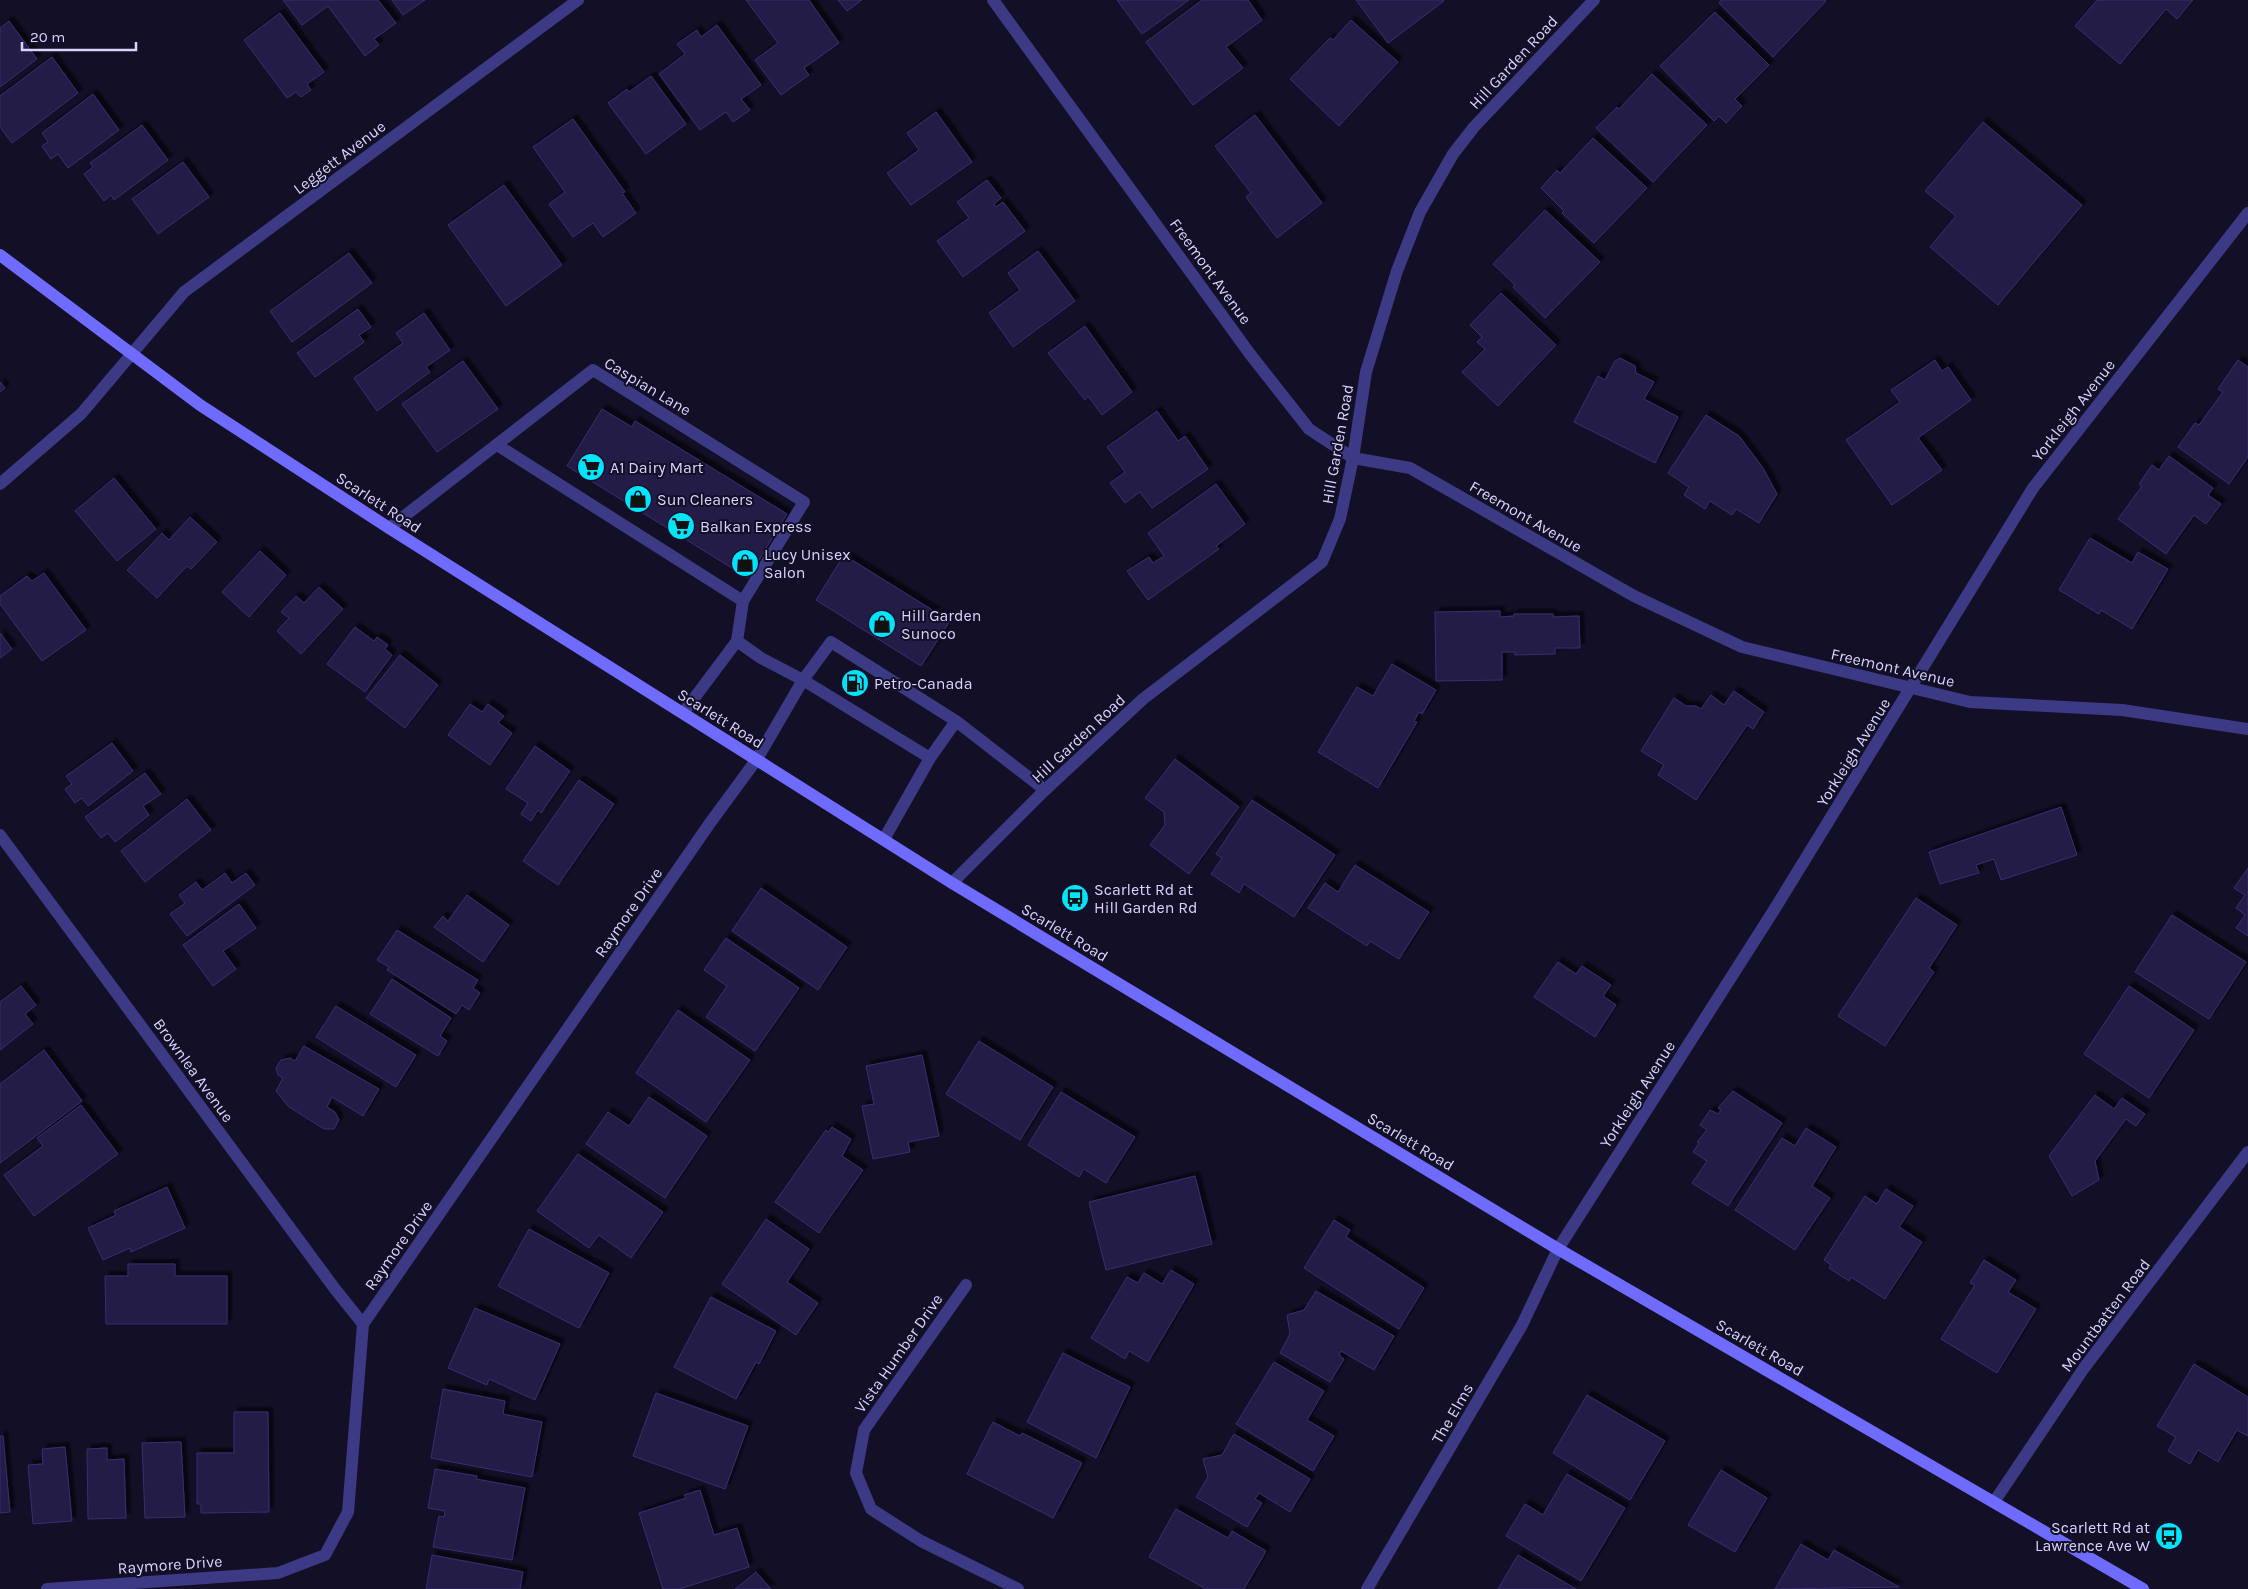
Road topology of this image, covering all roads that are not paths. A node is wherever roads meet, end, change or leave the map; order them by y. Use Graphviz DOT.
graph roads {
  1 [pos="578,0"];
  2 [pos="993,0"];
  3 [pos="1594,0"];
  4 [pos="2248,213"];
  5 [pos="0,255"];
  6 [pos="130,353"];
  7 [pos="497,445"];
  8 [pos="1353,458"];
  9 [pos="0,484"];
  10 [pos="389,528"];
  11 [pos="742,601"];
  12 [pos="737,641"];
  13 [pos="802,680"];
  14 [pos="1911,689"];
  15 [pos="683,713"];
  16 [pos="956,721"];
  17 [pos="2248,729"];
  18 [pos="930,758"];
  19 [pos="757,759"];
  20 [pos="1045,790"];
  21 [pos="0,835"];
  22 [pos="884,839"];
  23 [pos="952,883"];
  24 [pos="2248,1152"];
  25 [pos="1558,1249"];
  26 [pos="966,1285"];
  27 [pos="363,1324"];
  28 [pos="1994,1502"];
  29 [pos="47,1589"];
  30 [pos="1018,1589"];
  31 [pos="1367,1589"];
  32 [pos="2143,1589"];
  1 -- 6 [label="street, Leggett Avenue"];
  2 -- 8 [label="street, Freemont Avenue"];
  3 -- 8 [label="street, Hill Garden Road"];
  4 -- 14 [label="street, Yorkleigh Avenue"];
  5 -- 6 [label="main road, Scarlett Road"];
  6 -- 9 [label="street, Leggett Avenue"];
  6 -- 10 [label="main road, Scarlett Road"];
  7 -- 10 [label="street, Caspian Lane"];
  7 -- 11 [label="street"];
  7 -- 11 [label="street, Caspian Lane"];
  8 -- 14 [label="street, Freemont Avenue"];
  8 -- 20 [label="street, Hill Garden Road"];
  10 -- 15 [label="main road, Scarlett Road"];
  11 -- 12 [label="street"];
  12 -- 13 [label="street"];
  12 -- 15 [label="street"];
  13 -- 16 [label="street, Raymore Drive"];
  13 -- 18 [label="street"];
  13 -- 19 [label="street, Raymore Drive"];
  14 -- 17 [label="street, Freemont Avenue"];
  14 -- 25 [label="street, Yorkleigh Avenue"];
  15 -- 19 [label="main road, Scarlett Road"];
  16 -- 18 [label="street"];
  16 -- 20 [label="street"];
  18 -- 22 [label="street"];
  19 -- 22 [label="main road, Scarlett Road"];
  19 -- 27 [label="street, Raymore Drive"];
  20 -- 23 [label="street, Hill Garden Road"];
  21 -- 27 [label="street, Brownlea Avenue"];
  22 -- 23 [label="main road, Scarlett Road"];
  23 -- 25 [label="main road, Scarlett Road"];
  24 -- 28 [label="street, Mountbatten Road"];
  25 -- 28 [label="main road, Scarlett Road"];
  25 -- 31 [label="street, The Elms"];
  26 -- 30 [label="street, Vista Humber Drive"];
  27 -- 29 [label="street, Raymore Drive"];
  28 -- 32 [label="main road, Scarlett Road"];
}
